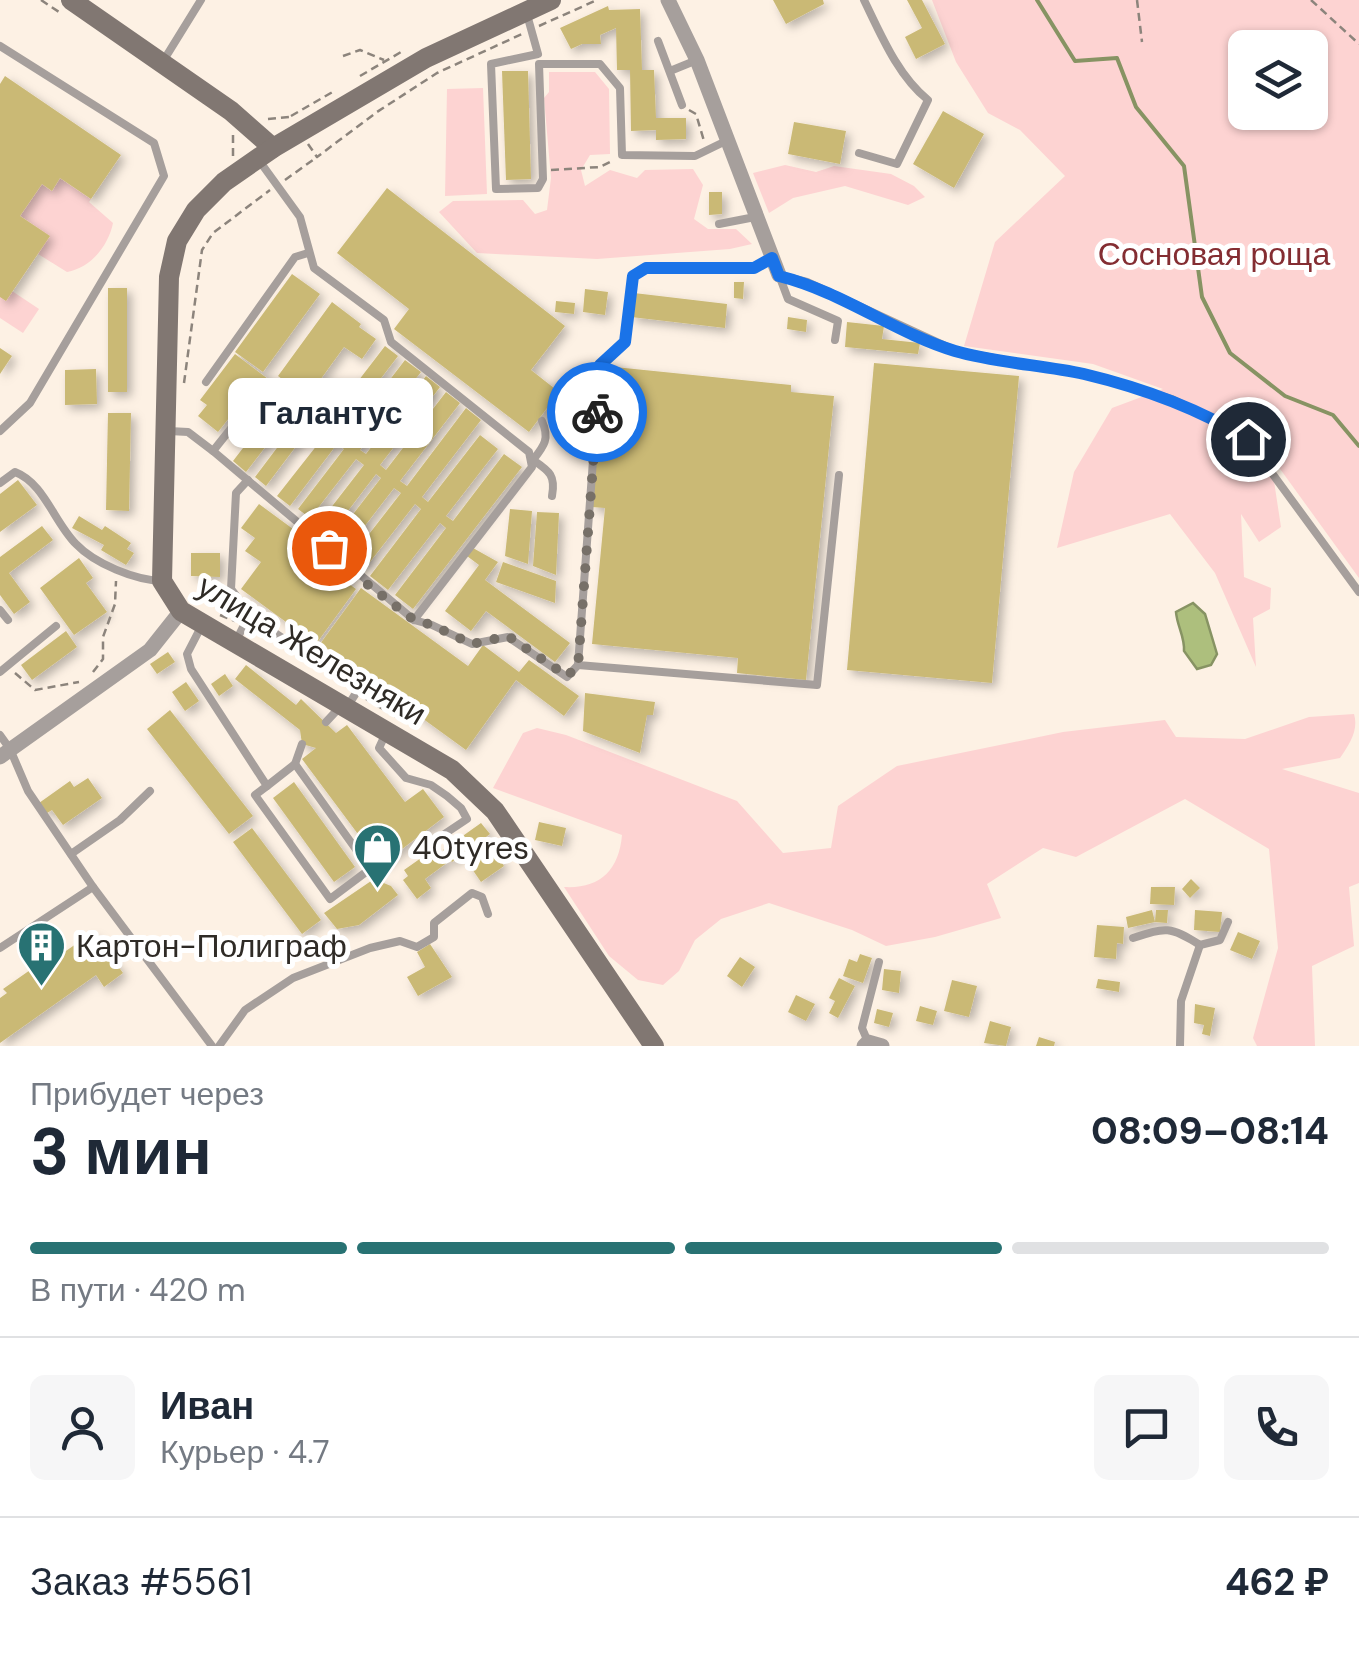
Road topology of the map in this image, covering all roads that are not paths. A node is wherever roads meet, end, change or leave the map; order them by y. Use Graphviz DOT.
graph roads {
  1 [pos="202,0"];
  2 [pos="550,0"];
  3 [pos="668,0"];
  4 [pos="864,0"];
  5 [pos="64,6"];
  6 [pos="526,11"];
  7 [pos="658,41"];
  8 [pos="0,46"];
  9 [pos="538,59"];
  10 [pos="697,60"];
  11 [pos="162,63"];
  12 [pos="670,71"];
  13 [pos="682,105"];
  14 [pos="728,140"];
  15 [pos="265,154"];
  16 [pos="859,154"];
  17 [pos="755,217"];
  18 [pos="719,224"];
  19 [pos="308,253"];
  20 [pos="772,258"];
  21 [pos="779,276"];
  22 [pos="835,340"];
  23 [pos="206,382"];
  24 [pos="252,402"];
  25 [pos="542,422"];
  26 [pos="0,431"];
  27 [pos="166,431"];
  28 [pos="214,451"];
  29 [pos="533,460"];
  30 [pos="840,475"];
  31 [pos="248,480"];
  32 [pos="0,482"];
  33 [pos="552,496"];
  34 [pos="162,582"];
  35 [pos="1359,592"];
  36 [pos="0,610"];
  37 [pos="181,611"];
  38 [pos="8,620"];
  39 [pos="254,620"];
  40 [pos="414,620"];
  41 [pos="202,625"];
  42 [pos="56,626"];
  43 [pos="234,643"];
  44 [pos="578,666"];
  45 [pos="0,672"];
  46 [pos="345,705"];
  47 [pos="326,722"];
  48 [pos="388,731"];
  49 [pos="302,744"];
  50 [pos="3,747"];
  51 [pos="295,764"];
  52 [pos="266,786"];
  53 [pos="150,791"];
  54 [pos="434,840"];
  55 [pos="71,854"];
  56 [pos="94,886"];
  57 [pos="488,914"];
  58 [pos="1228,922"];
  59 [pos="1133,938"];
  60 [pos="1200,945"];
  61 [pos="0,948"];
  62 [pos="879,962"];
  63 [pos="871,1045"];
  64 [pos="215,1046"];
  65 [pos="654,1046"];
  66 [pos="1180,1046"];
  1 -- 11 [label="lane"];
  2 -- 6 [label="street, улица Железняки"];
  3 -- 10 [label="street"];
  4 -- 16 [label="lane"];
  5 -- 11 [label="street"];
  6 -- 9 [label="lane"];
  6 -- 15 [label="street, улица Железняки"];
  7 -- 12 [label="lane"];
  8 -- 26 [label="lane"];
  9 -- 9 [label="lane"];
  9 -- 14 [label="lane"];
  10 -- 12 [label="lane"];
  10 -- 14 [label="street"];
  11 -- 15 [label="street"];
  12 -- 13 [label="lane"];
  14 -- 17 [label="street"];
  15 -- 19 [label="lane"];
  15 -- 27 [label="street, улица Железняки"];
  17 -- 18 [label="lane"];
  17 -- 20 [label="street"];
  19 -- 23 [label="lane"];
  19 -- 29 [label="lane"];
  20 -- 21 [label="street"];
  20 -- 44 [label="lane"];
  21 -- 22 [label="lane"];
  21 -- 35 [label="lane"];
  24 -- 28 [label="lane"];
  25 -- 29 [label="lane"];
  27 -- 28 [label="lane"];
  27 -- 34 [label="street, улица Железняки"];
  28 -- 31 [label="lane"];
  29 -- 33 [label="lane"];
  29 -- 40 [label="lane"];
  30 -- 44 [label="lane"];
  31 -- 39 [label="lane"];
  31 -- 40 [label="lane"];
  32 -- 34 [label="lane"];
  34 -- 37 [label="street, улица Железняки"];
  36 -- 38 [label="lane"];
  37 -- 41 [label="street, улица Железняки"];
  37 -- 50 [label="street"];
  39 -- 43 [label="lane"];
  39 -- 46 [label="lane"];
  40 -- 44 [label="lane"];
  41 -- 43 [label="street, улица Железняки"];
  41 -- 52 [label="lane"];
  42 -- 45 [label="lane"];
  43 -- 46 [label="street, улица Железняки"];
  46 -- 47 [label="lane"];
  46 -- 48 [label="street, улица Железняки"];
  48 -- 54 [label="lane"];
  48 -- 65 [label="street, улица Железняки"];
  49 -- 51 [label="lane"];
  50 -- 55 [label="lane"];
  51 -- 52 [label="lane"];
  51 -- 52 [label="lane"];
  53 -- 55 [label="lane"];
  55 -- 56 [label="lane"];
  56 -- 61 [label="lane"];
  56 -- 64 [label="lane"];
  57 -- 64 [label="lane"];
  58 -- 60 [label="lane"];
  59 -- 60 [label="lane"];
  60 -- 66 [label="lane"];
  62 -- 63 [label="lane"];
}
